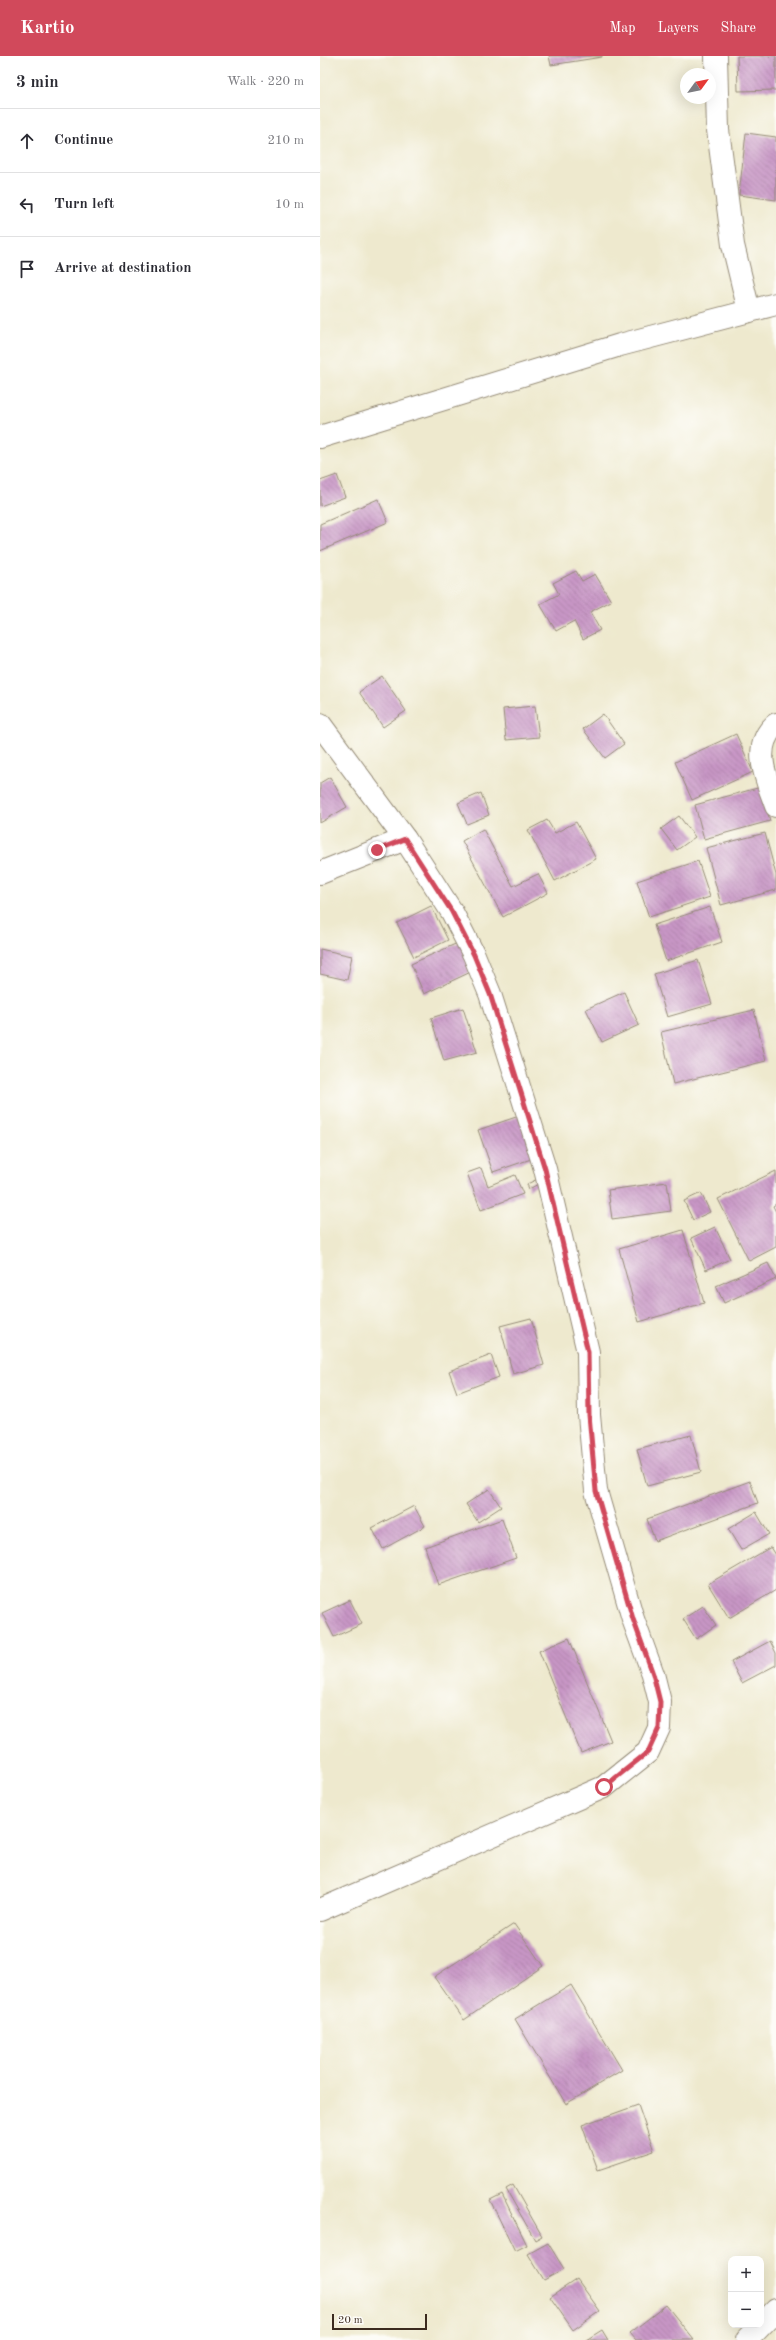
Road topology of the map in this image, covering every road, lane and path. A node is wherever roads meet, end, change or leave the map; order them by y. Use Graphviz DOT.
graph roads {
  1 [pos="716,56"];
  2 [pos="776,304"];
  3 [pos="750,311"];
  4 [pos="320,437"];
  5 [pos="320,724"];
  6 [pos="776,724"];
  7 [pos="776,806"];
  8 [pos="405,839"];
  9 [pos="320,873"];
  10 [pos="320,1910"];
  11 [pos="776,2310"];
  12 [pos="747,2340"];
  1 -- 3 [label="street"];
  2 -- 3 [label="street"];
  3 -- 4 [label="street"];
  5 -- 8 [label="street"];
  6 -- 7 [label="street"];
  8 -- 9 [label="street"];
  8 -- 10 [label="street"];
  11 -- 12 [label="street"];
}
